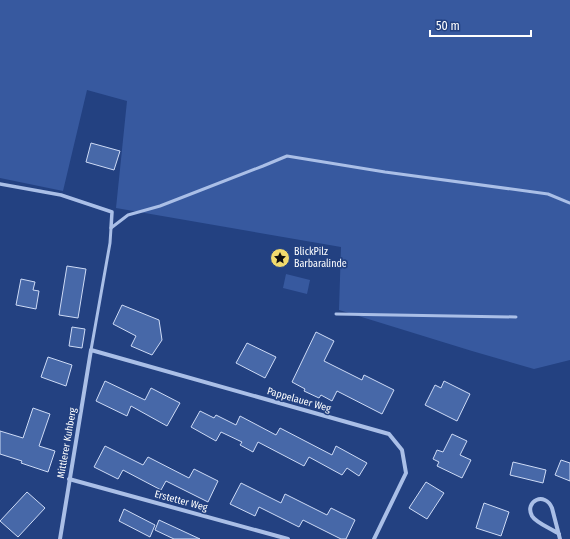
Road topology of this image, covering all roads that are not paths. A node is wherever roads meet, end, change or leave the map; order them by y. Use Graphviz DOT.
graph roads {
  1 [pos="0,184"];
  2 [pos="570,203"];
  3 [pos="111,228"];
  4 [pos="336,314"];
  5 [pos="516,317"];
  6 [pos="91,350"];
  7 [pos="70,479"];
  8 [pos="559,534"];
  9 [pos="60,539"];
  10 [pos="288,539"];
  11 [pos="374,539"];
  12 [pos="560,539"];
  1 -- 3 [label="street"];
  2 -- 3 [label="lane"];
  3 -- 6 [label="lane"];
  4 -- 5 [label="lane"];
  6 -- 7 [label="street, Mittlerer Kuhberg"];
  6 -- 11 [label="street, Pappelauer Weg"];
  7 -- 9 [label="street, Mittlerer Kuhberg"];
  7 -- 10 [label="street, Erstetter Weg"];
  8 -- 8 [label="street"];
  8 -- 12 [label="street"];
}
